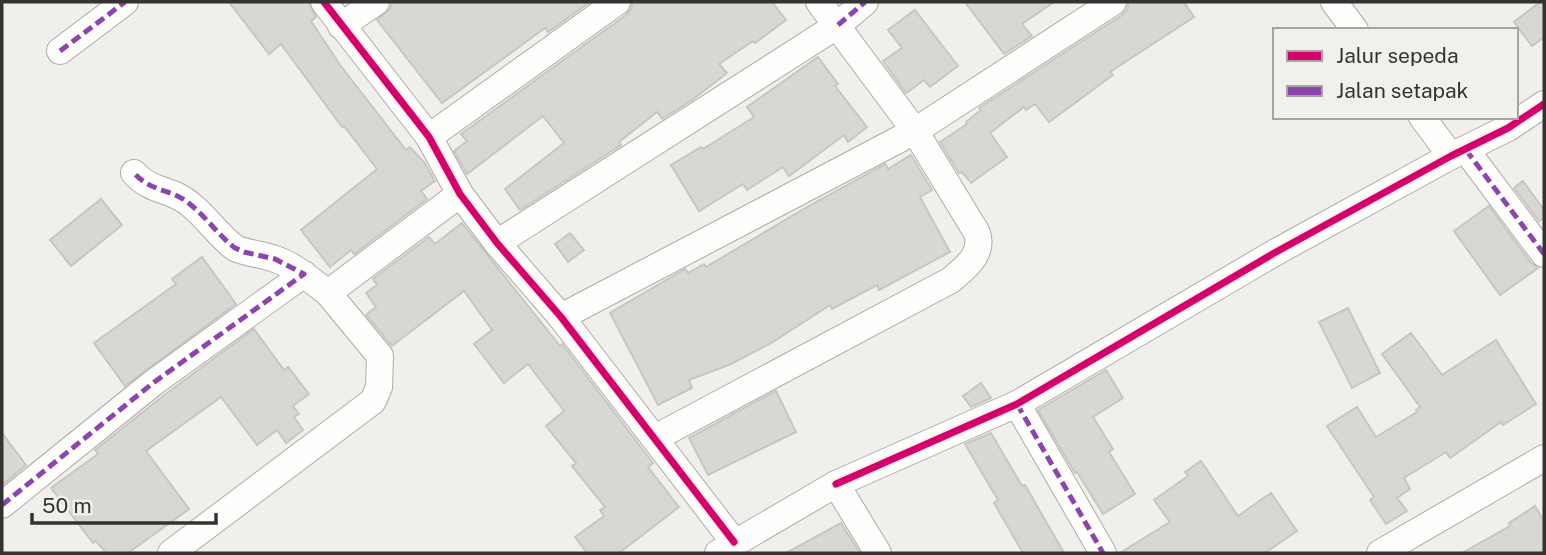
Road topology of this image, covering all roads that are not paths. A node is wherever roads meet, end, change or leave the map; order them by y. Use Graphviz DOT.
graph roads {
  1 [pos="125,2"];
  2 [pos="324,2"];
  3 [pos="376,2"];
  4 [pos="617,2"];
  5 [pos="819,2"];
  6 [pos="865,2"];
  7 [pos="1113,2"];
  8 [pos="1334,2"];
  9 [pos="838,25"];
  10 [pos="341,26"];
  11 [pos="1354,28"];
  12 [pos="60,51"];
  13 [pos="1544,104"];
  14 [pos="1424,119"];
  15 [pos="915,131"];
  16 [pos="429,137"];
  17 [pos="1458,153"];
  18 [pos="134,173"];
  19 [pos="460,194"];
  20 [pos="496,243"];
  21 [pos="1544,254"];
  22 [pos="304,274"];
  23 [pos="328,293"];
  24 [pos="561,317"];
  25 [pos="1017,404"];
  26 [pos="655,438"];
  27 [pos="1544,458"];
  28 [pos="836,484"];
  29 [pos="2,505"];
  30 [pos="726,548"];
  31 [pos="171,553"];
  32 [pos="878,553"];
  33 [pos="1103,553"];
  34 [pos="1381,553"];
  1 -- 12 [label="street"];
  2 -- 10 [label="street"];
  3 -- 10 [label="street"];
  4 -- 16 [label="street"];
  5 -- 9 [label="street"];
  6 -- 9 [label="street"];
  7 -- 15 [label="street"];
  8 -- 11 [label="street"];
  9 -- 15 [label="street"];
  9 -- 20 [label="street"];
  10 -- 16 [label="street"];
  13 -- 17 [label="street"];
  14 -- 17 [label="street"];
  15 -- 24 [label="street"];
  15 -- 26 [label="street"];
  16 -- 19 [label="street"];
  17 -- 21 [label="street"];
  17 -- 25 [label="street"];
  18 -- 22 [label="street"];
  19 -- 20 [label="street"];
  19 -- 23 [label="street"];
  20 -- 24 [label="street"];
  22 -- 23 [label="street"];
  22 -- 29 [label="street"];
  23 -- 31 [label="street"];
  24 -- 26 [label="street"];
  25 -- 28 [label="street"];
  25 -- 33 [label="street"];
  26 -- 30 [label="street"];
  27 -- 34 [label="street"];
  28 -- 30 [label="street"];
  28 -- 32 [label="street"];
}
